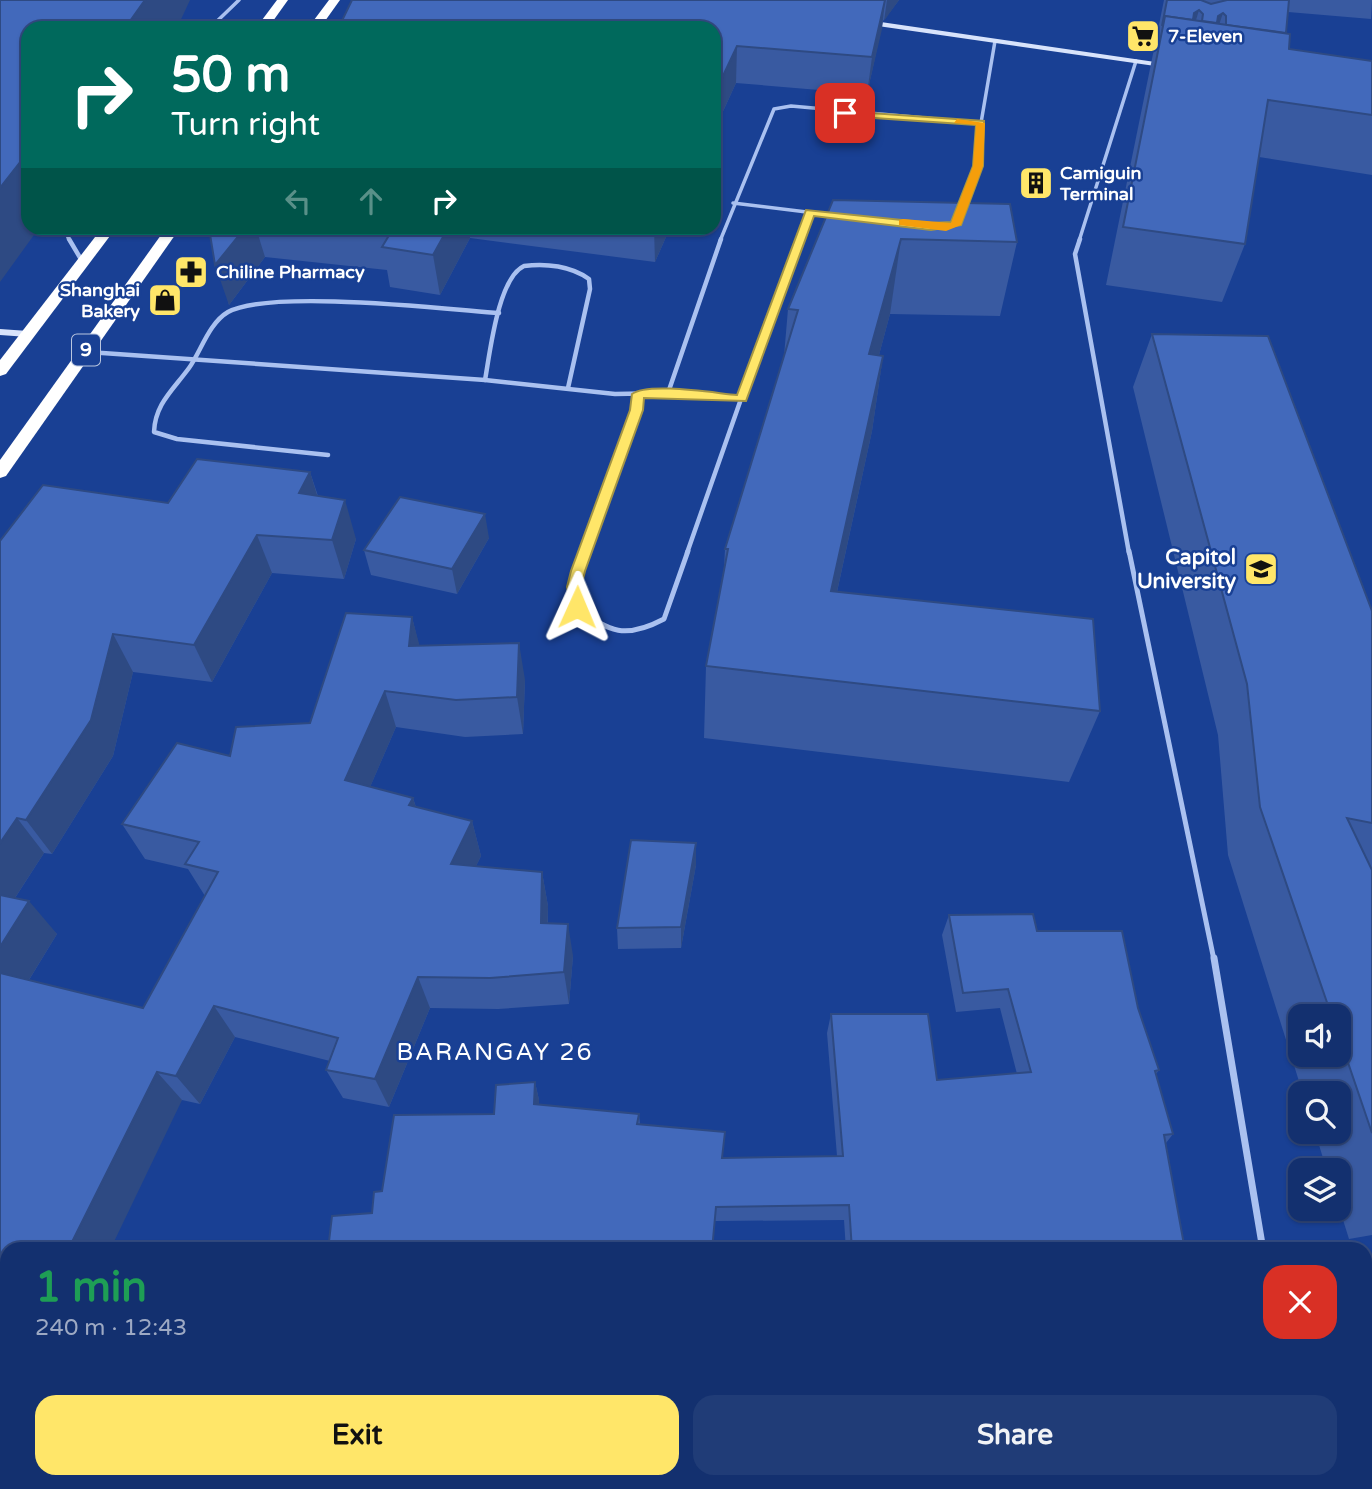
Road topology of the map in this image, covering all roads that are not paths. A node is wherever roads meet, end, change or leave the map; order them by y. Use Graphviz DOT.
graph roads {
  1 [pos="239,0"];
  2 [pos="283,0"];
  3 [pos="335,0"];
  4 [pos="857,20"];
  5 [pos="217,21"];
  6 [pos="266,21"];
  7 [pos="319,21"];
  8 [pos="995,41"];
  9 [pos="1136,61"];
  10 [pos="1174,67"];
  11 [pos="981,123"];
  12 [pos="733,203"];
  13 [pos="810,212"];
  14 [pos="960,213"];
  15 [pos="834,215"];
  16 [pos="67,235"];
  17 [pos="104,235"];
  18 [pos="168,235"];
  19 [pos="82,263"];
  20 [pos="499,313"];
  21 [pos="0,332"];
  22 [pos="28,334"];
  23 [pos="85,352"];
  24 [pos="195,360"];
  25 [pos="0,370"];
  26 [pos="485,380"];
  27 [pos="568,388"];
  28 [pos="668,393"];
  29 [pos="638,394"];
  30 [pos="741,399"];
  31 [pos="328,455"];
  32 [pos="0,472"];
  33 [pos="1262,1242"];
  1 -- 5 [label="lane"];
  2 -- 6 [label="highway"];
  3 -- 7 [label="highway"];
  4 -- 8 [label="main road"];
  8 -- 9 [label="main road"];
  8 -- 11 [label="lane"];
  9 -- 10 [label="main road"];
  9 -- 33 [label="lane"];
  11 -- 12 [label="lane"];
  11 -- 14 [label="lane"];
  12 -- 13 [label="lane"];
  12 -- 28 [label="lane"];
  13 -- 15 [label="lane"];
  13 -- 30 [label="lane"];
  16 -- 19 [label="lane"];
  17 -- 19 [label="highway"];
  18 -- 23 [label="highway, 9"];
  19 -- 22 [label="highway"];
  20 -- 24 [label="lane"];
  20 -- 26 [label="lane"];
  20 -- 27 [label="lane"];
  21 -- 22 [label="main road"];
  22 -- 25 [label="highway"];
  23 -- 24 [label="lane"];
  23 -- 32 [label="highway, 9"];
  24 -- 26 [label="lane"];
  24 -- 31 [label="lane"];
  26 -- 27 [label="lane"];
  27 -- 29 [label="lane"];
  28 -- 29 [label="lane"];
  28 -- 30 [label="lane"];
  29 -- 30 [label="lane"];
}
